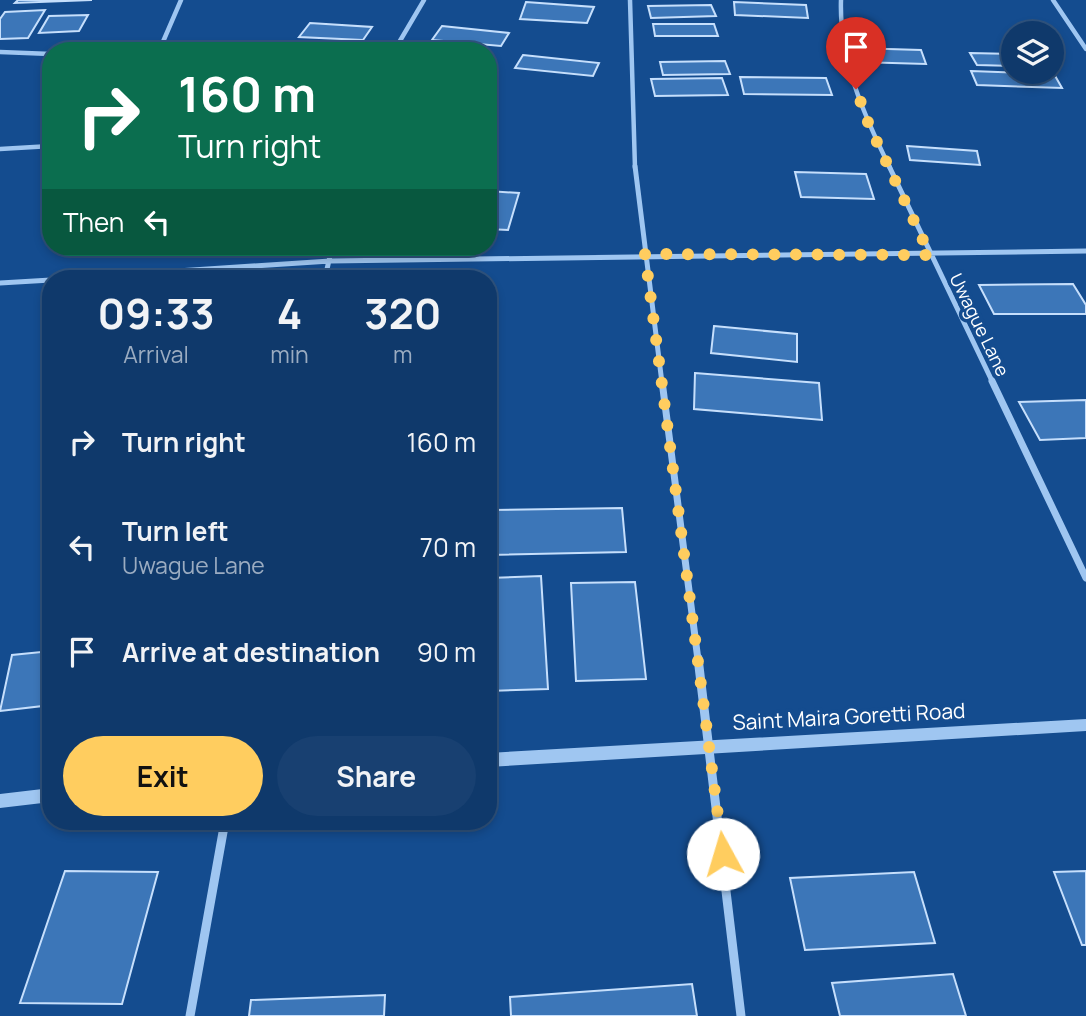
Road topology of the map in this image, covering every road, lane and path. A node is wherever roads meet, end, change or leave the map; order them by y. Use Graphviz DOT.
graph roads {
  1 [pos="181,0"];
  2 [pos="424,0"];
  3 [pos="630,0"];
  4 [pos="841,0"];
  5 [pos="1053,0"];
  6 [pos="163,42"];
  7 [pos="399,42"];
  8 [pos="1086,49"];
  9 [pos="0,51"];
  10 [pos="42,53"];
  11 [pos="42,147"];
  12 [pos="0,149"];
  13 [pos="1086,251"];
  14 [pos="645,254"];
  15 [pos="930,255"];
  16 [pos="329,256"];
  17 [pos="328,261"];
  18 [pos="192,270"];
  19 [pos="326,270"];
  20 [pos="42,281"];
  21 [pos="0,283"];
  22 [pos="1086,578"];
  23 [pos="1086,725"];
  24 [pos="710,746"];
  25 [pos="497,759"];
  26 [pos="42,796"];
  27 [pos="0,801"];
  28 [pos="223,830"];
  29 [pos="190,1016"];
  30 [pos="741,1016"];
  1 -- 6 [label="street"];
  2 -- 7 [label="street"];
  3 -- 14 [label="street"];
  4 -- 15 [label="street, Uwague Lane"];
  5 -- 8 [label="street"];
  9 -- 10 [label="street"];
  11 -- 12 [label="street"];
  13 -- 15 [label="street"];
  14 -- 15 [label="street"];
  14 -- 17 [label="street"];
  14 -- 24 [label="street"];
  15 -- 22 [label="street, Uwague Lane"];
  16 -- 17 [label="street"];
  17 -- 18 [label="street"];
  17 -- 19 [label="street"];
  20 -- 21 [label="street"];
  23 -- 24 [label="street, Saint Maira Goretti Road"];
  24 -- 25 [label="street, Saint Maira Goretti Road"];
  24 -- 30 [label="street"];
  26 -- 27 [label="street"];
  28 -- 29 [label="street"];
}
